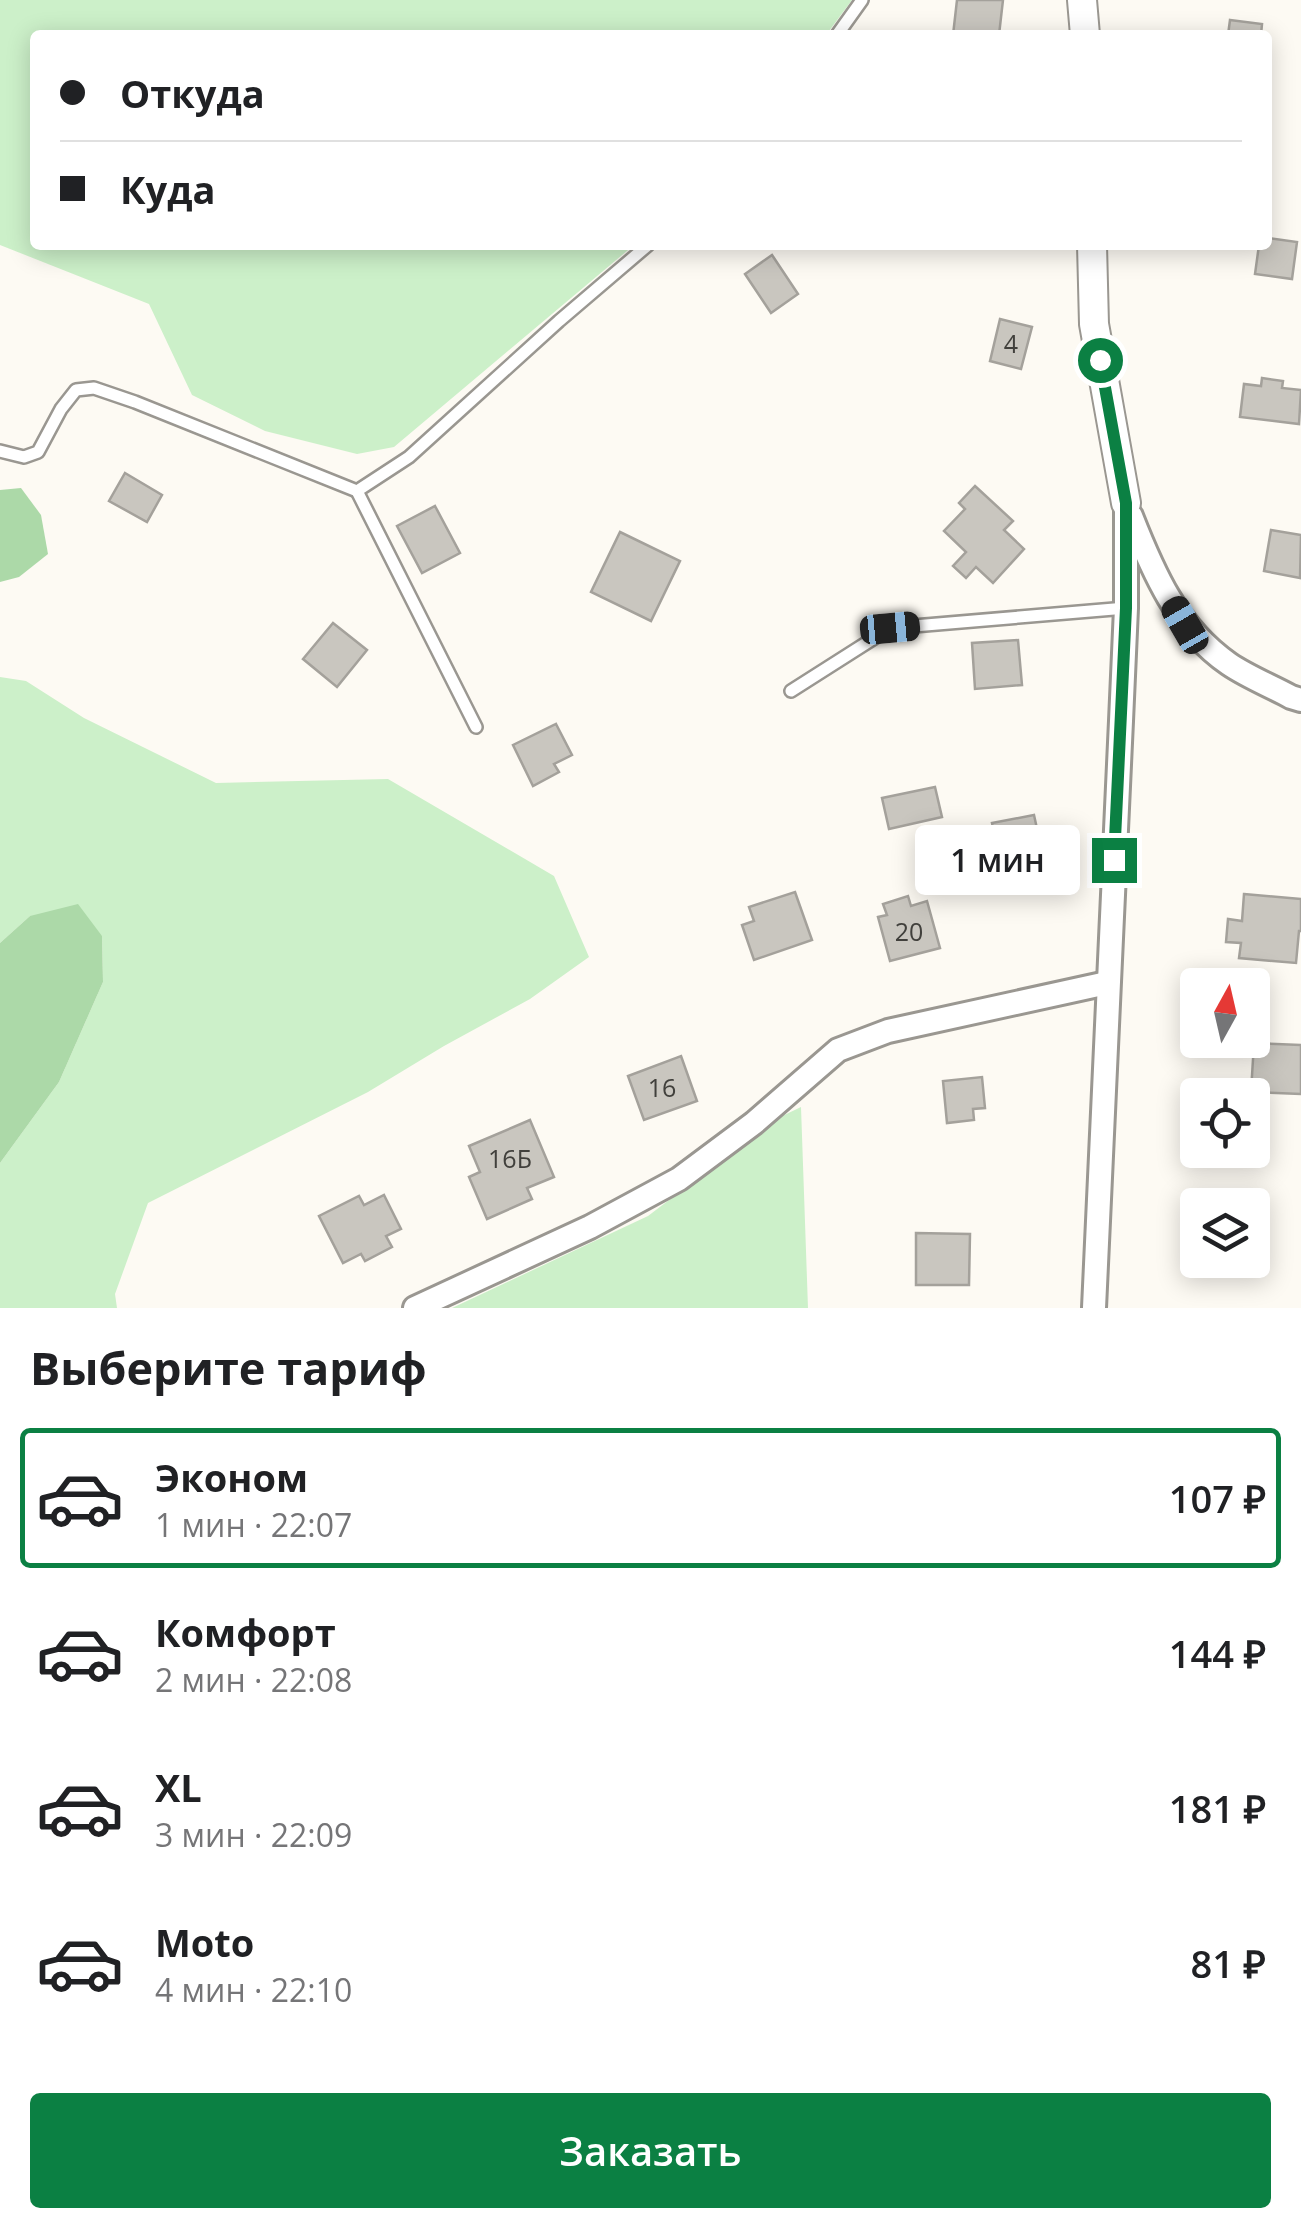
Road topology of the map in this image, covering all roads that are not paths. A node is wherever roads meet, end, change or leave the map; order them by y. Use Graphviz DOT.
graph roads {
  1 [pos="862,0"];
  2 [pos="1082,0"];
  3 [pos="841,30"];
  4 [pos="1085,30"];
  5 [pos="642,250"];
  6 [pos="1092,250"];
  7 [pos="3,455"];
  8 [pos="357,491"];
  9 [pos="1126,503"];
  10 [pos="1126,608"];
  11 [pos="790,691"];
  12 [pos="1301,700"];
  13 [pos="476,728"];
  14 [pos="1108,983"];
  15 [pos="414,1308"];
  16 [pos="1094,1308"];
  1 -- 3 [label="lane"];
  2 -- 4 [label="street"];
  5 -- 8 [label="lane"];
  6 -- 9 [label="street"];
  7 -- 8 [label="lane"];
  8 -- 13 [label="lane"];
  9 -- 10 [label="street"];
  9 -- 12 [label="street"];
  10 -- 11 [label="lane"];
  10 -- 14 [label="street"];
  14 -- 15 [label="street"];
  14 -- 16 [label="street"];
}
